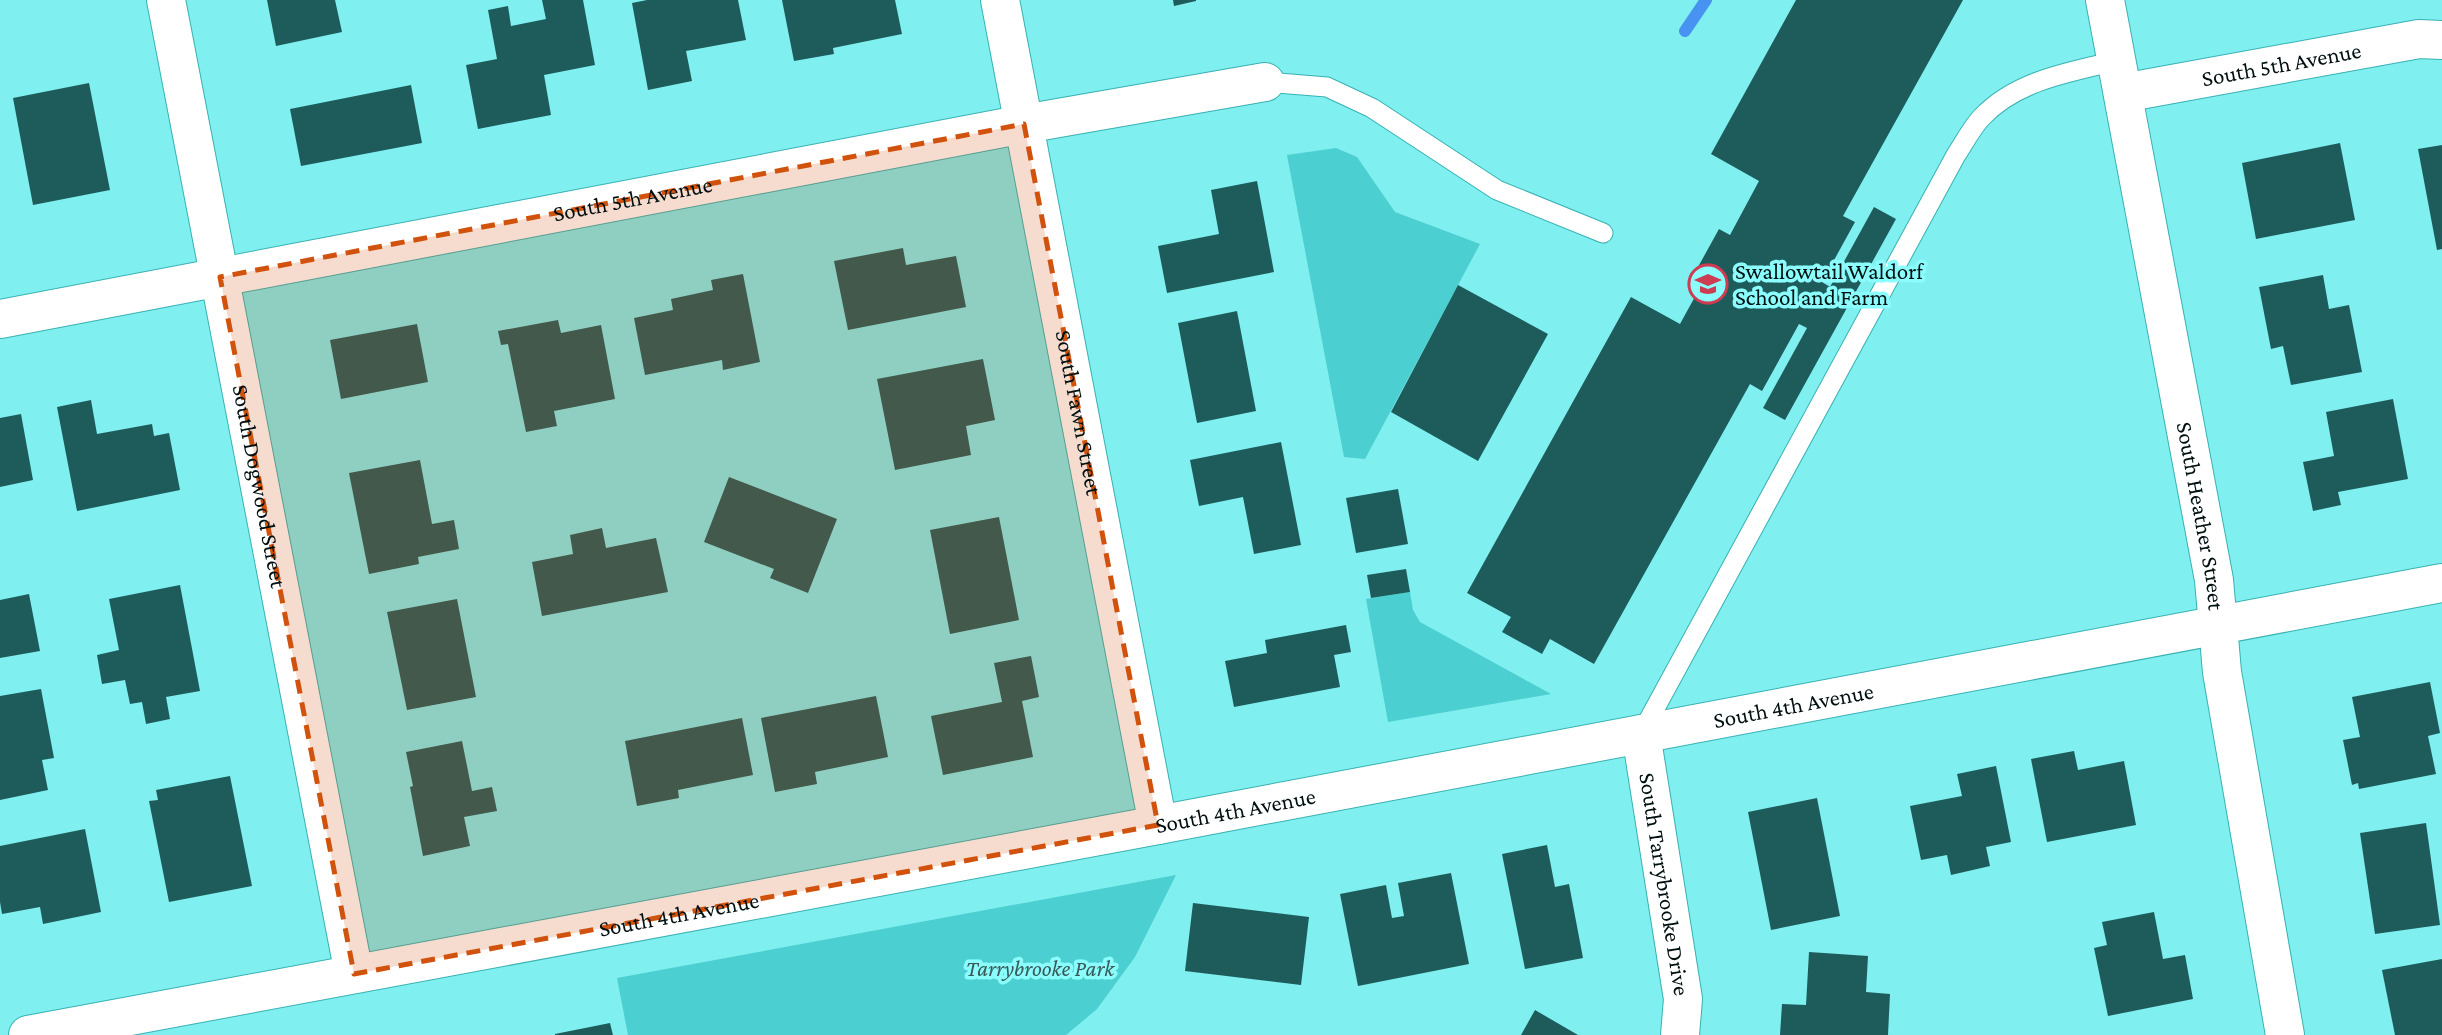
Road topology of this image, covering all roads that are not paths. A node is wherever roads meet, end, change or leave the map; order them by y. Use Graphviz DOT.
graph roads {
  1 [pos="166,0"];
  2 [pos="1000,0"];
  3 [pos="2105,0"];
  4 [pos="2442,40"];
  5 [pos="2120,77"];
  6 [pos="1265,82"];
  7 [pos="1024,124"];
  8 [pos="1603,233"];
  9 [pos="220,277"];
  10 [pos="0,319"];
  11 [pos="2442,583"];
  12 [pos="2218,625"];
  13 [pos="1641,734"];
  14 [pos="1157,825"];
  15 [pos="354,974"];
  16 [pos="47,1033"];
  17 [pos="1680,1035"];
  18 [pos="2285,1035"];
  1 -- 9 [label="street, South Dogwood Street"];
  2 -- 7 [label="street, South Fawn Street"];
  3 -- 5 [label="street, South Heather Street"];
  4 -- 5 [label="street, South 5th Avenue"];
  5 -- 12 [label="street, South Heather Street"];
  5 -- 13 [label="lane"];
  6 -- 7 [label="street, South 5th Avenue"];
  6 -- 8 [label="lane"];
  7 -- 9 [label="street, South 5th Avenue"];
  7 -- 14 [label="street, South Fawn Street"];
  9 -- 10 [label="street, South 5th Avenue"];
  9 -- 15 [label="street, South Dogwood Street"];
  11 -- 12 [label="street, South 4th Avenue"];
  12 -- 13 [label="street, South 4th Avenue"];
  12 -- 18 [label="street, South Heather Street"];
  13 -- 14 [label="street, South 4th Avenue"];
  13 -- 17 [label="street, South Tarrybrooke Drive"];
  14 -- 15 [label="street, South 4th Avenue"];
  15 -- 16 [label="street, South 4th Avenue"];
}
